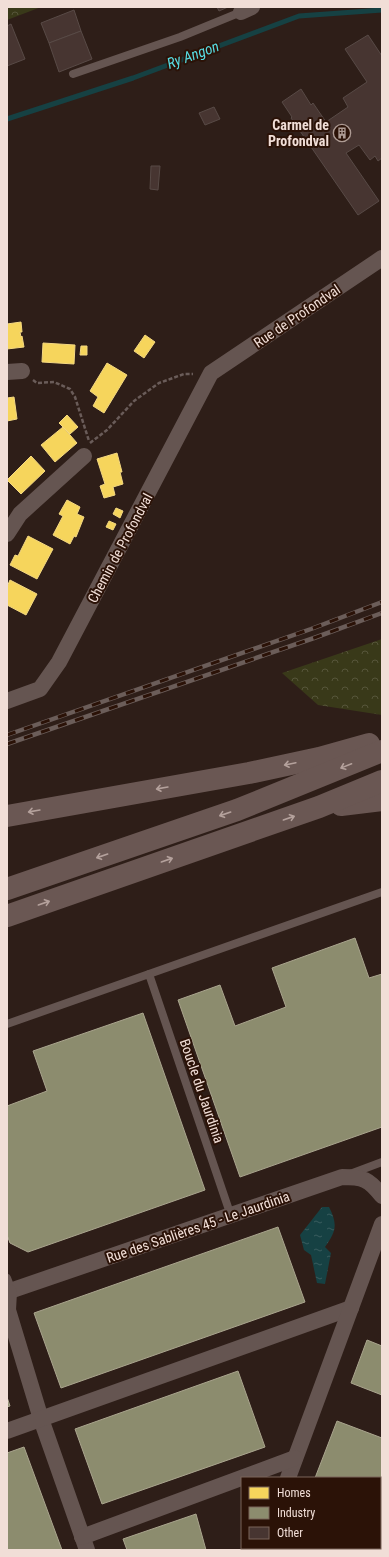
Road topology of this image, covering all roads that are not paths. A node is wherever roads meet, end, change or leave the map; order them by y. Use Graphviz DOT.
graph roads {
  1 [pos="247,10"];
  2 [pos="73,74"];
  3 [pos="382,258"];
  4 [pos="212,373"];
  5 [pos="87,450"];
  6 [pos="7,534"];
  7 [pos="7,701"];
  8 [pos="382,742"];
  9 [pos="382,752"];
  10 [pos="382,781"];
  11 [pos="382,800"];
  12 [pos="319,807"];
  13 [pos="7,816"];
  14 [pos="7,889"];
  15 [pos="382,892"];
  16 [pos="7,916"];
  17 [pos="149,974"];
  18 [pos="7,1024"];
  19 [pos="382,1162"];
  20 [pos="342,1176"];
  21 [pos="382,1196"];
  22 [pos="231,1216"];
  23 [pos="382,1224"];
  24 [pos="9,1288"];
  25 [pos="350,1308"];
  26 [pos="41,1419"];
  27 [pos="7,1431"];
  28 [pos="295,1458"];
  29 [pos="248,1477"];
  30 [pos="288,1477"];
  31 [pos="241,1480"];
  32 [pos="84,1544"];
  1 -- 2 [label="lane"];
  3 -- 4 [label="street, Rue de Profondval"];
  4 -- 7 [label="street, Chemin de Profondval"];
  5 -- 6 [label="street"];
  8 -- 13 [label="highway, one-way"];
  9 -- 14 [label="highway, one-way"];
  10 -- 12 [label="highway"];
  11 -- 12 [label="highway"];
  16 -- 12 [label="highway, one-way"];
  15 -- 17 [label="lane"];
  17 -- 18 [label="lane"];
  17 -- 22 [label="lane, Boucle du Jaurdinia"];
  19 -- 20 [label="lane"];
  20 -- 21 [label="street, Rue des Sablières 45 - Le Jaurdinia"];
  20 -- 22 [label="street, Rue des Sablières 45 - Le Jaurdinia"];
  22 -- 24 [label="street, Rue des Sablières 45 - Le Jaurdinia"];
  23 -- 25 [label="street"];
  24 -- 26 [label="street, Rue des Sablières 45 - Le Jaurdinia"];
  25 -- 26 [label="street"];
  25 -- 28 [label="street"];
  26 -- 27 [label="street"];
  26 -- 32 [label="street, Rue des Sablières 45 - Le Jaurdinia"];
  28 -- 29 [label="street, Rue des Sablières 45 - Le Jaurdinia"];
  28 -- 30 [label="street"];
  31 -- 32 [label="street, Rue des Sablières 45 - Le Jaurdinia"];
}
